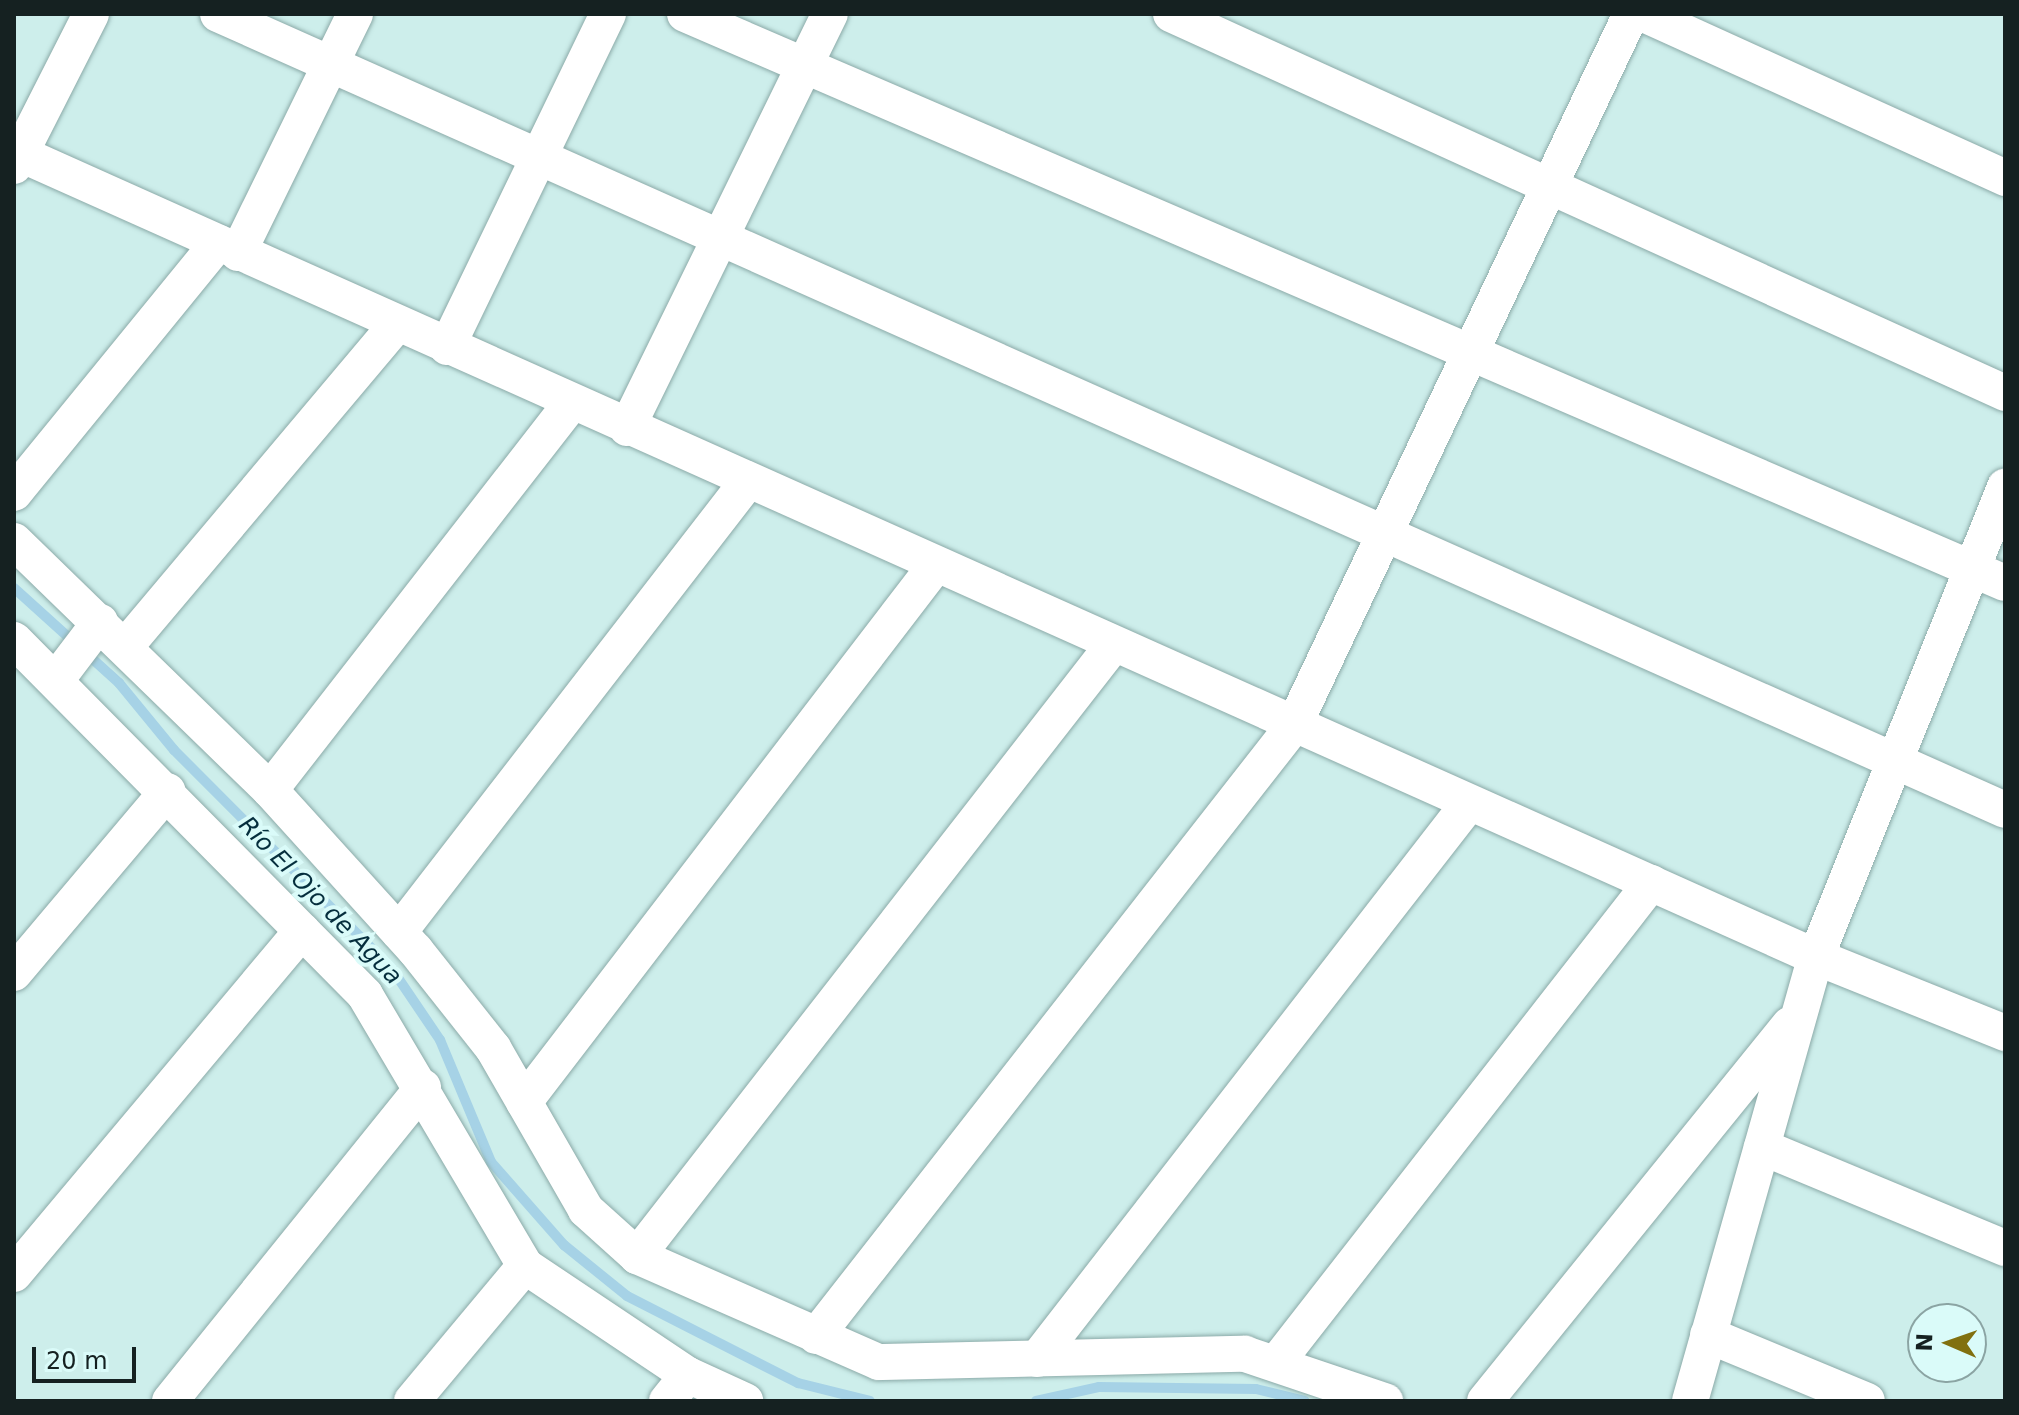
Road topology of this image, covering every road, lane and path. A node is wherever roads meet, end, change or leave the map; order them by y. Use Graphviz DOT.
graph roads {
  1 [pos="91,14"];
  2 [pos="218,14"];
  3 [pos="355,14"];
  4 [pos="608,14"];
  5 [pos="685,14"];
  6 [pos="830,14"];
  7 [pos="1171,14"];
  8 [pos="1631,14"];
  9 [pos="1644,14"];
  10 [pos="330,64"];
  11 [pos="804,66"];
  12 [pos="17,157"];
  13 [pos="539,158"];
  14 [pos="2005,178"];
  15 [pos="1550,186"];
  16 [pos="720,239"];
  17 [pos="228,248"];
  18 [pos="397,324"];
  19 [pos="447,347"];
  20 [pos="1470,354"];
  21 [pos="2005,393"];
  22 [pos="571,403"];
  23 [pos="627,428"];
  24 [pos="747,482"];
  25 [pos="2005,487"];
  26 [pos="14,493"];
  27 [pos="1383,536"];
  28 [pos="14,541"];
  29 [pos="935,566"];
  30 [pos="1972,569"];
  31 [pos="2005,583"];
  32 [pos="106,633"];
  33 [pos="1113,645"];
  34 [pos="17,650"];
  35 [pos="59,676"];
  36 [pos="1294,725"];
  37 [pos="1894,765"];
  38 [pos="270,790"];
  39 [pos="168,791"];
  40 [pos="1469,803"];
  41 [pos="2005,810"];
  42 [pos="1651,883"];
  43 [pos="302,931"];
  44 [pos="399,932"];
  45 [pos="1816,957"];
  46 [pos="14,973"];
  47 [pos="1799,1015"];
  48 [pos="2005,1033"];
  49 [pos="423,1087"];
  50 [pos="524,1102"];
  51 [pos="1762,1147"];
  52 [pos="2005,1248"];
  53 [pos="637,1256"];
  54 [pos="525,1266"];
  55 [pos="14,1274"];
  56 [pos="1708,1335"];
  57 [pos="816,1336"];
  58 [pos="1037,1359"];
  59 [pos="1277,1362"];
  60 [pos="678,1388"];
  61 [pos="170,1401"];
  62 [pos="412,1401"];
  63 [pos="745,1401"];
  64 [pos="1385,1401"];
  65 [pos="1485,1401"];
  66 [pos="1690,1401"];
  67 [pos="1867,1401"];
  1 -- 12 [label="street"];
  2 -- 10 [label="street"];
  3 -- 10 [label="street"];
  4 -- 13 [label="street"];
  5 -- 11 [label="street"];
  6 -- 11 [label="street"];
  7 -- 15 [label="street"];
  8 -- 15 [label="street"];
  9 -- 14 [label="street"];
  10 -- 13 [label="street"];
  10 -- 17 [label="street"];
  11 -- 16 [label="street"];
  11 -- 20 [label="street"];
  12 -- 17 [label="street"];
  13 -- 16 [label="street"];
  13 -- 19 [label="street"];
  15 -- 20 [label="street"];
  15 -- 21 [label="street"];
  16 -- 23 [label="street"];
  16 -- 27 [label="street"];
  17 -- 18 [label="street"];
  17 -- 26 [label="street"];
  18 -- 19 [label="street"];
  18 -- 32 [label="street"];
  19 -- 22 [label="street"];
  20 -- 27 [label="street"];
  20 -- 30 [label="street"];
  22 -- 23 [label="street"];
  22 -- 38 [label="street"];
  23 -- 24 [label="street"];
  24 -- 29 [label="street"];
  24 -- 44 [label="street"];
  25 -- 30 [label="street"];
  27 -- 36 [label="street"];
  27 -- 37 [label="street"];
  28 -- 32 [label="street"];
  29 -- 33 [label="street"];
  29 -- 50 [label="street"];
  30 -- 31 [label="street"];
  30 -- 37 [label="street"];
  32 -- 35 [label="street"];
  32 -- 38 [label="street"];
  33 -- 36 [label="street"];
  33 -- 53 [label="street"];
  34 -- 35 [label="street"];
  35 -- 39 [label="street"];
  36 -- 40 [label="street"];
  36 -- 57 [label="street"];
  37 -- 41 [label="street"];
  37 -- 45 [label="street"];
  38 -- 44 [label="street"];
  39 -- 43 [label="street"];
  39 -- 46 [label="street"];
  40 -- 42 [label="street"];
  40 -- 58 [label="street"];
  42 -- 45 [label="street"];
  42 -- 59 [label="street"];
  43 -- 49 [label="street"];
  43 -- 55 [label="street"];
  44 -- 50 [label="street"];
  45 -- 47 [label="street"];
  45 -- 48 [label="street"];
  47 -- 51 [label="street"];
  47 -- 65 [label="street"];
  49 -- 54 [label="street"];
  49 -- 61 [label="street"];
  50 -- 53 [label="street"];
  51 -- 52 [label="street"];
  51 -- 56 [label="street"];
  53 -- 57 [label="street"];
  54 -- 60 [label="street"];
  54 -- 62 [label="street"];
  56 -- 66 [label="street"];
  56 -- 67 [label="street"];
  57 -- 58 [label="street"];
  58 -- 59 [label="street"];
  59 -- 64 [label="street"];
  60 -- 63 [label="street"];
}
